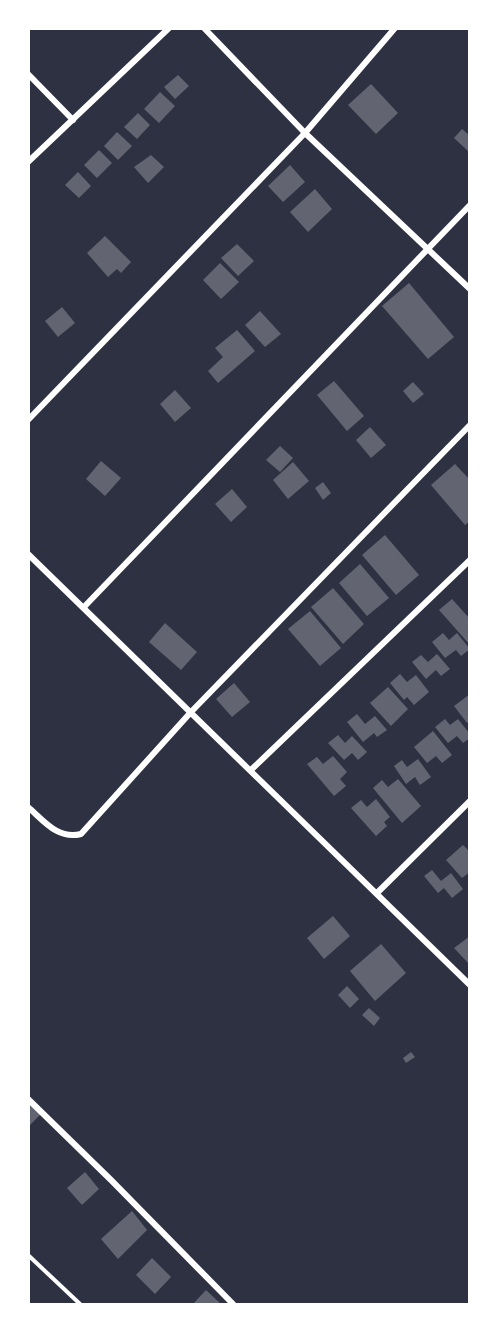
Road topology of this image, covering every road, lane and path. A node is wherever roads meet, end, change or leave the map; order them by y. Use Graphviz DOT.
graph roads {
  1 [pos="169,28"];
  2 [pos="204,28"];
  3 [pos="395,28"];
  4 [pos="28,74"];
  5 [pos="73,120"];
  6 [pos="305,133"];
  7 [pos="28,162"];
  8 [pos="470,205"];
  9 [pos="428,249"];
  10 [pos="470,288"];
  11 [pos="28,420"];
  12 [pos="470,424"];
  13 [pos="28,554"];
  14 [pos="470,560"];
  15 [pos="84,607"];
  16 [pos="191,712"];
  17 [pos="251,770"];
  18 [pos="470,801"];
  19 [pos="28,807"];
  20 [pos="377,893"];
  21 [pos="470,985"];
  22 [pos="28,1098"];
  23 [pos="28,1255"];
  24 [pos="80,1305"];
  25 [pos="233,1305"];
  1 -- 5 [label="street"];
  2 -- 6 [label="street"];
  3 -- 6 [label="street"];
  4 -- 5 [label="street"];
  5 -- 7 [label="street"];
  6 -- 9 [label="street"];
  6 -- 11 [label="street"];
  8 -- 9 [label="street"];
  9 -- 10 [label="street"];
  9 -- 15 [label="street"];
  12 -- 16 [label="street"];
  13 -- 15 [label="street"];
  14 -- 17 [label="street"];
  15 -- 16 [label="street"];
  16 -- 17 [label="street"];
  16 -- 19 [label="street"];
  17 -- 20 [label="street"];
  18 -- 20 [label="street"];
  20 -- 21 [label="street"];
  22 -- 25 [label="street"];
  23 -- 24 [label="path"];
}
